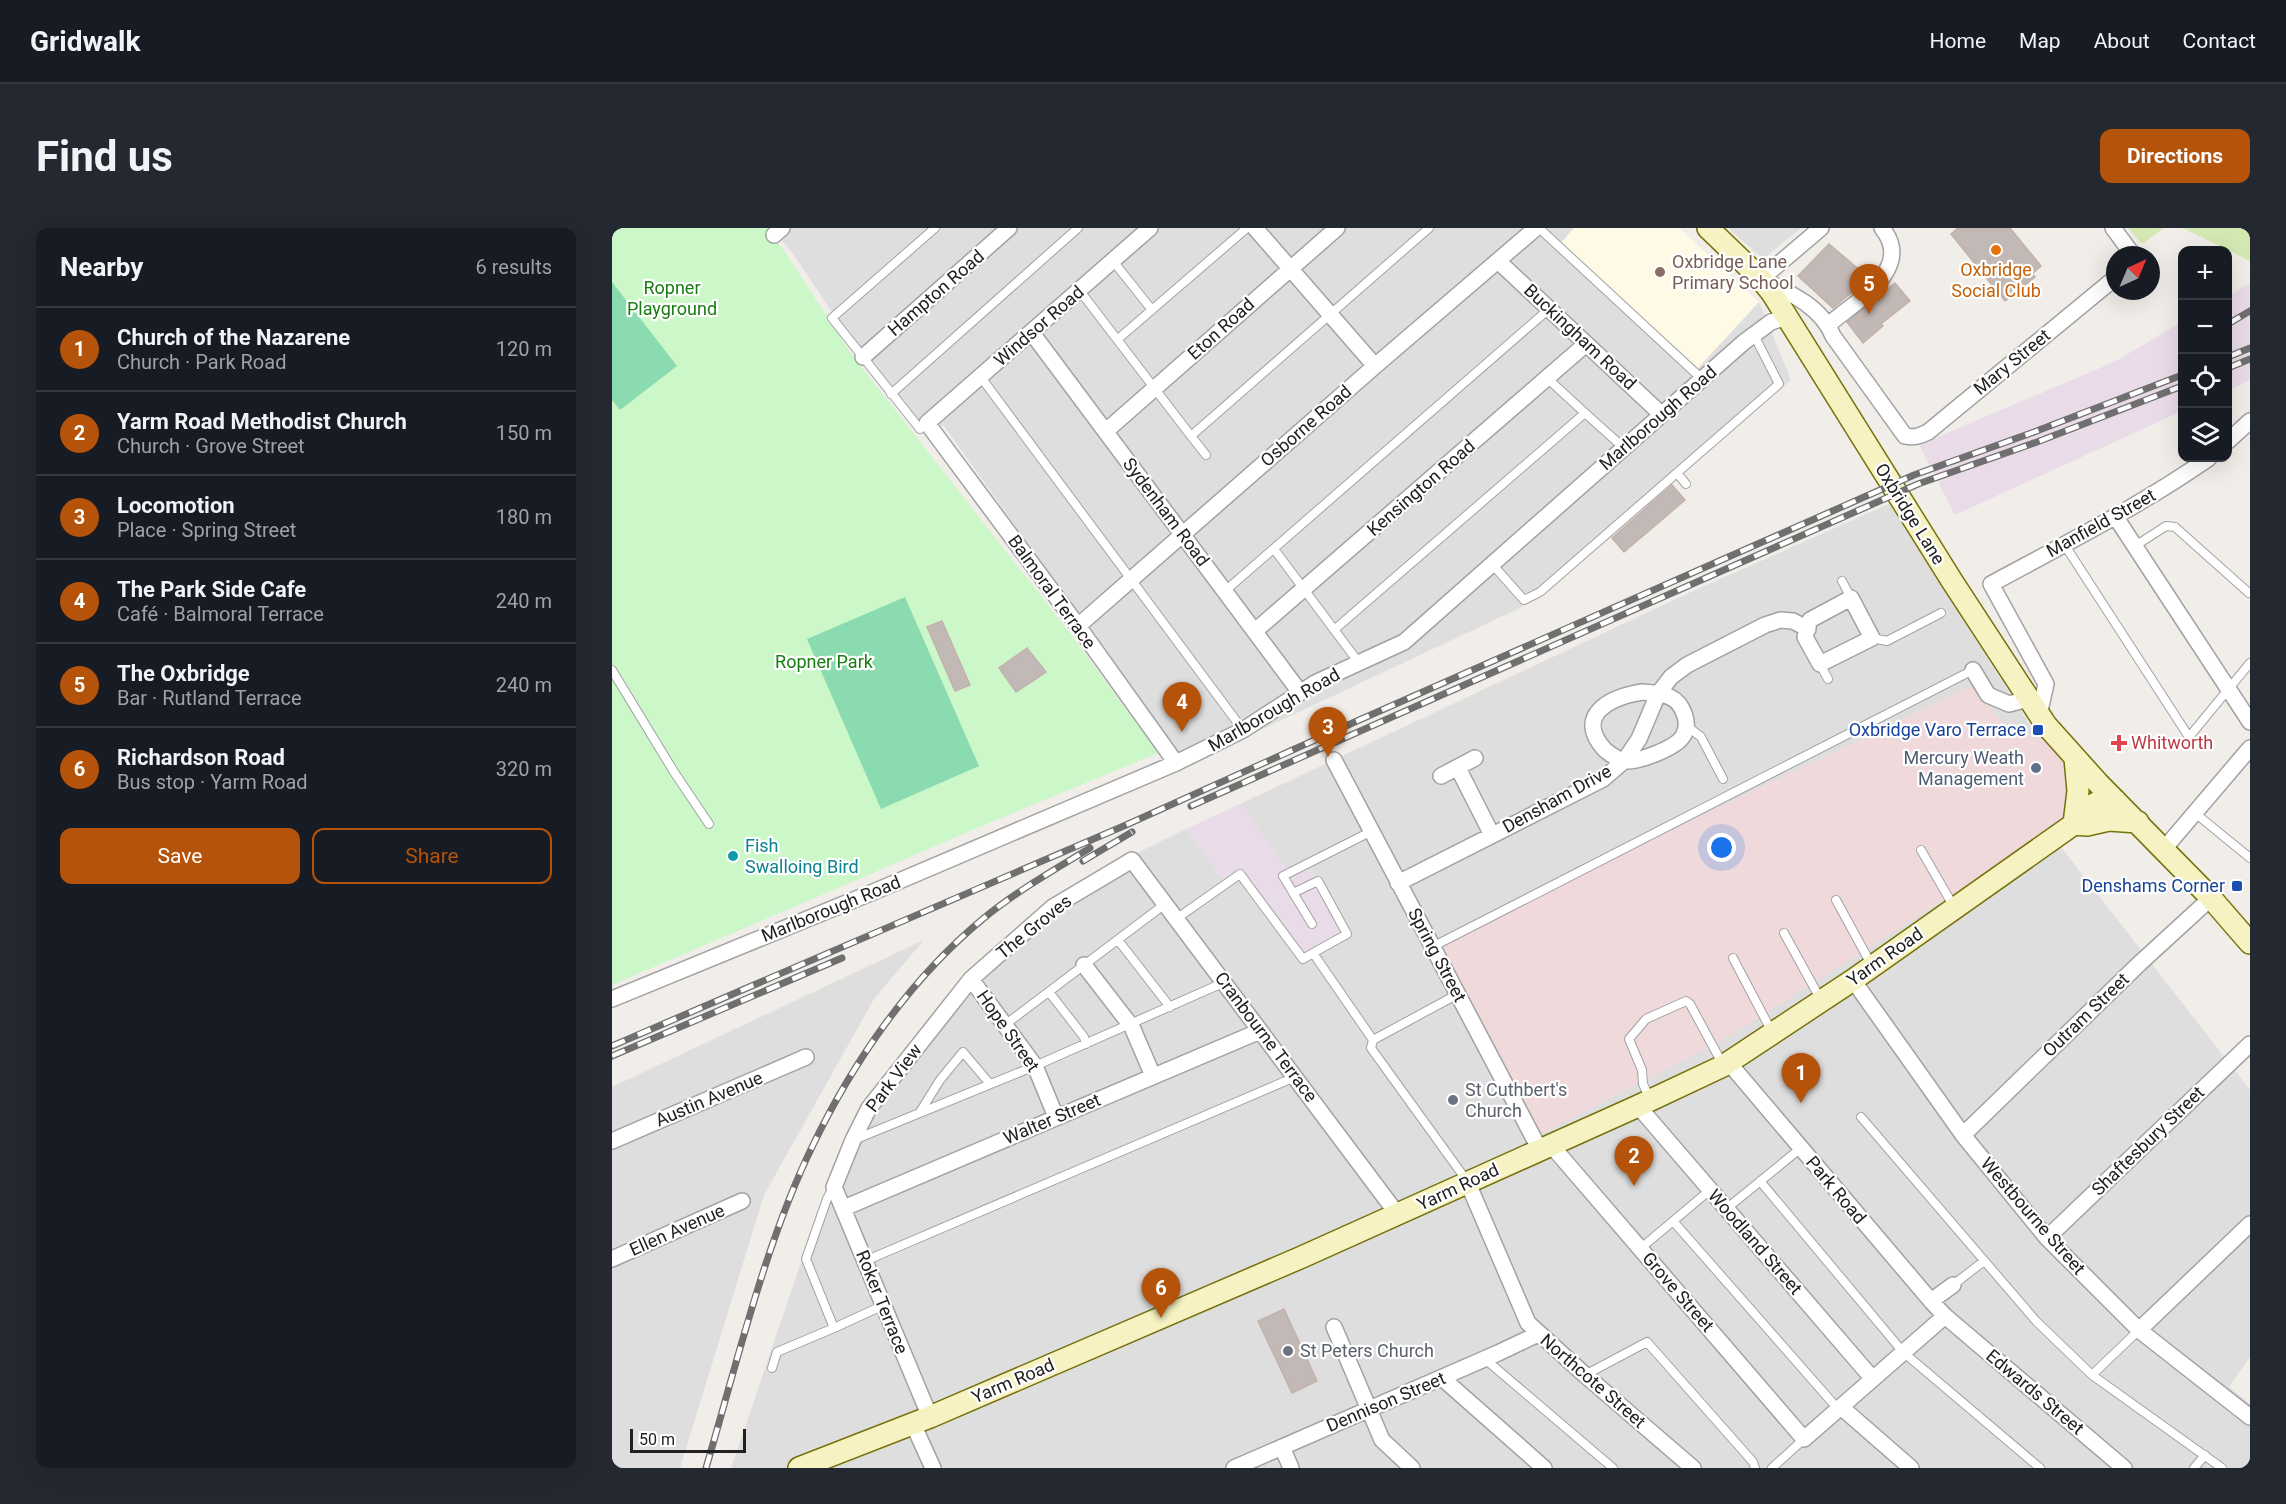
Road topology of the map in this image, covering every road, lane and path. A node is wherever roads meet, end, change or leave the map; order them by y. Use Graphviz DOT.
graph roads {
  1 [pos="935,228"];
  2 [pos="1009,228"];
  3 [pos="1078,228"];
  4 [pos="1150,228"];
  5 [pos="1247,228"];
  6 [pos="1255,228"];
  7 [pos="1337,228"];
  8 [pos="1429,228"];
  9 [pos="1537,228"];
  10 [pos="1708,228"];
  11 [pos="1821,228"];
  12 [pos="1882,228"];
  13 [pos="2113,228"];
  14 [pos="2126,246"];
  15 [pos="1113,261"];
  16 [pos="1498,261"];
  17 [pos="1290,268"];
  18 [pos="1761,279"];
  19 [pos="2106,285"];
  20 [pos="1080,291"];
  21 [pos="1549,309"];
  22 [pos="1152,310"];
  23 [pos="1330,314"];
  24 [pos="1786,317"];
  25 [pos="1828,325"];
  26 [pos="1032,333"];
  27 [pos="1754,334"];
  28 [pos="1118,339"];
  29 [pos="1586,344"];
  30 [pos="863,357"];
  31 [pos="1375,366"];
  32 [pos="980,376"];
  33 [pos="1547,378"];
  34 [pos="1702,379"];
  35 [pos="1155,388"];
  36 [pos="891,394"];
  37 [pos="1585,413"];
  38 [pos="1661,414"];
  39 [pos="2250,421"];
  40 [pos="927,423"];
  41 [pos="1106,431"];
  42 [pos="1191,435"];
  43 [pos="2232,437"];
  44 [pos="1624,448"];
  45 [pos="1206,455"];
  46 [pos="2203,462"];
  47 [pos="1677,473"];
  48 [pos="1686,484"];
  49 [pos="2115,516"];
  50 [pos="1182,534"];
  51 [pos="2064,544"];
  52 [pos="2135,546"];
  53 [pos="1274,549"];
  54 [pos="1492,564"];
  55 [pos="1132,579"];
  56 [pos="1842,581"];
  57 [pos="1304,589"];
  58 [pos="1225,591"];
  59 [pos="2249,593"];
  60 [pos="1851,598"];
  61 [pos="1941,613"];
  62 [pos="1078,626"];
  63 [pos="1808,629"];
  64 [pos="1334,630"];
  65 [pos="1255,631"];
  66 [pos="1872,638"];
  67 [pos="1359,663"];
  68 [pos="2250,663"];
  69 [pos="1820,664"];
  70 [pos="612,670"];
  71 [pos="1973,670"];
  72 [pos="1828,679"];
  73 [pos="2226,685"];
  74 [pos="1299,691"];
  75 [pos="1658,694"];
  76 [pos="2033,707"];
  77 [pos="2250,722"];
  78 [pos="1687,726"];
  79 [pos="1243,730"];
  80 [pos="2250,748"];
  81 [pos="1475,758"];
  82 [pos="2075,758"];
  83 [pos="1334,760"];
  84 [pos="1624,761"];
  85 [pos="1176,763"];
  86 [pos="1458,768"];
  87 [pos="1441,776"];
  88 [pos="1723,779"];
  89 [pos="2115,800"];
  90 [pos="2195,813"];
  91 [pos="2138,822"];
  92 [pos="709,824"];
  93 [pos="2074,824"];
  94 [pos="1370,831"];
  95 [pos="1492,835"];
  96 [pos="2164,849"];
  97 [pos="1921,850"];
  98 [pos="2250,858"];
  99 [pos="1132,860"];
  100 [pos="1398,883"];
  101 [pos="1293,893"];
  102 [pos="2211,898"];
  103 [pos="1836,900"];
  104 [pos="1165,904"];
  105 [pos="1955,908"];
  106 [pos="1176,919"];
  107 [pos="1312,924"];
  108 [pos="1784,933"];
  109 [pos="1118,940"];
  110 [pos="2250,943"];
  111 [pos="1432,947"];
  112 [pos="1313,953"];
  113 [pos="1733,958"];
  114 [pos="1084,965"];
  115 [pos="1871,966"];
  116 [pos="971,979"];
  117 [pos="1853,980"];
  118 [pos="1225,982"];
  119 [pos="1049,992"];
  120 [pos="1458,994"];
  121 [pos="612,999"];
  122 [pos="1821,1001"];
  123 [pos="1170,1006"];
  124 [pos="1006,1024"];
  125 [pos="1130,1024"];
  126 [pos="1260,1031"];
  127 [pos="1773,1033"];
  128 [pos="1373,1040"];
  129 [pos="1086,1044"];
  130 [pos="2250,1044"];
  131 [pos="806,1057"];
  132 [pos="1726,1064"];
  133 [pos="1035,1066"];
  134 [pos="1153,1076"];
  135 [pos="1295,1077"];
  136 [pos="990,1084"];
  137 [pos="1644,1103"];
  138 [pos="919,1113"];
  139 [pos="1861,1116"];
  140 [pos="1056,1117"];
  141 [pos="1963,1135"];
  142 [pos="853,1140"];
  143 [pos="612,1141"];
  144 [pos="1545,1147"];
  145 [pos="1801,1148"];
  146 [pos="1467,1181"];
  147 [pos="1760,1181"];
  148 [pos="834,1187"];
  149 [pos="1710,1190"];
  150 [pos="742,1201"];
  151 [pos="844,1208"];
  152 [pos="1726,1209"];
  153 [pos="1398,1215"];
  154 [pos="1673,1221"];
  155 [pos="2250,1224"];
  156 [pos="2047,1238"];
  157 [pos="1641,1248"];
  158 [pos="612,1259"];
  159 [pos="865,1260"];
  160 [pos="1984,1261"];
  161 [pos="1953,1286"];
  162 [pos="1931,1301"];
  163 [pos="884,1305"];
  164 [pos="1946,1316"];
  165 [pos="1334,1327"];
  166 [pos="834,1328"];
  167 [pos="2139,1330"];
  168 [pos="1538,1334"];
  169 [pos="1903,1352"];
  170 [pos="1485,1359"];
  171 [pos="772,1368"];
  172 [pos="2092,1375"];
  173 [pos="1585,1376"];
  174 [pos="1442,1378"];
  175 [pos="1872,1378"];
  176 [pos="1839,1408"];
  177 [pos="1368,1409"];
  178 [pos="2250,1418"];
  179 [pos="922,1420"];
  180 [pos="1804,1439"];
  181 [pos="1282,1447"];
  182 [pos="2205,1455"];
  183 [pos="799,1468"];
  184 [pos="933,1468"];
  185 [pos="1234,1468"];
  186 [pos="1291,1468"];
  187 [pos="1412,1468"];
  188 [pos="1544,1468"];
  189 [pos="1613,1468"];
  190 [pos="1693,1468"];
  191 [pos="1755,1468"];
  192 [pos="1772,1468"];
  193 [pos="1911,1468"];
  194 [pos="2040,1468"];
  195 [pos="2124,1468"];
  196 [pos="2194,1468"];
  197 [pos="2222,1468"];
  1 -- 30 [label="lane"];
  2 -- 30 [label="street, Hampton Road"];
  3 -- 36 [label="lane"];
  4 -- 15 [label="street, Windsor Road"];
  5 -- 22 [label="lane"];
  6 -- 17 [label="street"];
  7 -- 17 [label="street, Eton Road"];
  8 -- 23 [label="lane"];
  9 -- 16 [label="street, Osborne Road"];
  9 -- 34 [label="lane"];
  10 -- 18 [label="street, Oxbridge Lane"];
  11 -- 18 [label="street"];
  12 -- 25 [label="street"];
  13 -- 14 [label="street"];
  15 -- 20 [label="street, Windsor Road"];
  15 -- 22 [label="lane"];
  16 -- 21 [label="street, Buckingham Road"];
  16 -- 31 [label="street, Osborne Road"];
  17 -- 23 [label="street"];
  17 -- 35 [label="street, Eton Road"];
  18 -- 24 [label="street, Oxbridge Lane"];
  18 -- 25 [label="street"];
  19 -- 25 [label="street, Mary Street"];
  20 -- 26 [label="street, Windsor Road"];
  20 -- 28 [label="lane"];
  21 -- 29 [label="street, Buckingham Road"];
  21 -- 53 [label="lane"];
  22 -- 28 [label="lane"];
  23 -- 31 [label="street"];
  23 -- 42 [label="lane"];
  24 -- 27 [label="street, Marlborough Road"];
  24 -- 76 [label="street, Oxbridge Lane"];
  26 -- 32 [label="street, Windsor Road"];
  26 -- 41 [label="street, Sydenham Road"];
  27 -- 34 [label="street, Marlborough Road"];
  27 -- 47 [label="lane"];
  28 -- 35 [label="lane"];
  29 -- 33 [label="street, Kensington Road"];
  29 -- 38 [label="street, Buckingham Road"];
  30 -- 36 [label="lane"];
  31 -- 50 [label="street, Osborne Road"];
  32 -- 40 [label="street, Windsor Road"];
  32 -- 55 [label="lane"];
  33 -- 37 [label="lane"];
  33 -- 57 [label="street, Kensington Road"];
  34 -- 38 [label="street, Marlborough Road"];
  35 -- 41 [label="street, Eton Road"];
  35 -- 42 [label="lane"];
  36 -- 40 [label="lane"];
  37 -- 44 [label="lane"];
  37 -- 64 [label="lane"];
  38 -- 44 [label="street, Marlborough Road"];
  39 -- 43 [label="street"];
  40 -- 62 [label="street, Balmoral Terrace"];
  41 -- 50 [label="street, Sydenham Road"];
  42 -- 45 [label="lane"];
  44 -- 54 [label="street, Marlborough Road"];
  46 -- 49 [label="street, Manfield Street"];
  47 -- 48 [label="lane"];
  47 -- 54 [label="lane"];
  49 -- 51 [label="street, Manfield Street"];
  49 -- 52 [label="street"];
  50 -- 55 [label="street, Osborne Road"];
  50 -- 58 [label="street, Sydenham Road"];
  51 -- 73 [label="lane"];
  51 -- 76 [label="street, Manfield Street"];
  52 -- 59 [label="lane"];
  52 -- 73 [label="street"];
  53 -- 57 [label="lane"];
  53 -- 58 [label="lane"];
  54 -- 67 [label="street, Marlborough Road"];
  55 -- 62 [label="street, Osborne Road"];
  55 -- 79 [label="lane"];
  56 -- 60 [label="lane"];
  57 -- 64 [label="lane"];
  57 -- 65 [label="street, Kensington Road"];
  58 -- 65 [label="street, Sydenham Road"];
  60 -- 63 [label="street"];
  60 -- 66 [label="street"];
  61 -- 66 [label="lane"];
  62 -- 85 [label="street, Balmoral Terrace"];
  63 -- 69 [label="street"];
  63 -- 75 [label="street, Densham Drive"];
  64 -- 67 [label="lane"];
  65 -- 74 [label="street, Sydenham Road"];
  66 -- 69 [label="street"];
  67 -- 74 [label="street, Marlborough Road"];
  68 -- 73 [label="lane"];
  69 -- 72 [label="lane"];
  70 -- 92 [label="lane"];
  71 -- 76 [label="street"];
  71 -- 111 [label="lane"];
  73 -- 77 [label="street"];
  74 -- 79 [label="street, Marlborough Road"];
  75 -- 78 [label="street"];
  75 -- 84 [label="street, Densham Drive"];
  75 -- 84 [label="street"];
  76 -- 82 [label="street, Oxbridge Lane"];
  78 -- 84 [label="street"];
  78 -- 88 [label="lane"];
  79 -- 85 [label="street, Marlborough Road"];
  80 -- 90 [label="street"];
  81 -- 86 [label="street"];
  82 -- 89 [label="street, Oxbridge Lane"];
  82 -- 93 [label="street"];
  83 -- 94 [label="street, Spring Street"];
  84 -- 95 [label="street, Densham Drive"];
  85 -- 121 [label="street, Marlborough Road"];
  86 -- 87 [label="street"];
  86 -- 95 [label="street, Densham Drive"];
  89 -- 91 [label="street, Oxbridge Lane"];
  89 -- 93 [label="street, Yarm Road"];
  90 -- 96 [label="street"];
  90 -- 98 [label="lane"];
  91 -- 93 [label="street, Yarm Road"];
  91 -- 96 [label="street, Oxbridge Lane"];
  93 -- 105 [label="street, Yarm Road"];
  94 -- 100 [label="street, Spring Street"];
  94 -- 101 [label="lane"];
  95 -- 100 [label="street, Densham Drive"];
  96 -- 102 [label="street, Oxbridge Lane"];
  97 -- 105 [label="lane"];
  99 -- 104 [label="street, Cranbourne Terrace"];
  99 -- 116 [label="street, The Groves"];
  100 -- 111 [label="street, Spring Street"];
  101 -- 107 [label="lane"];
  101 -- 112 [label="lane"];
  102 -- 110 [label="street, Oxbridge Lane"];
  102 -- 141 [label="street, Outram Street"];
  103 -- 115 [label="lane"];
  104 -- 106 [label="street, Cranbourne Terrace"];
  104 -- 109 [label="lane"];
  105 -- 115 [label="street, Yarm Road"];
  106 -- 112 [label="lane"];
  106 -- 118 [label="street, Cranbourne Terrace"];
  108 -- 122 [label="lane"];
  109 -- 114 [label="lane"];
  109 -- 123 [label="lane"];
  111 -- 120 [label="street, Spring Street"];
  112 -- 128 [label="lane"];
  113 -- 127 [label="lane"];
  114 -- 119 [label="lane"];
  114 -- 125 [label="street"];
  115 -- 117 [label="street, Yarm Road"];
  116 -- 124 [label="street, Hope Street"];
  116 -- 142 [label="street, Park View"];
  117 -- 122 [label="street, Yarm Road"];
  117 -- 141 [label="street, Westbourne Street"];
  118 -- 123 [label="lane"];
  118 -- 126 [label="street, Cranbourne Terrace"];
  119 -- 124 [label="lane"];
  119 -- 129 [label="lane"];
  120 -- 128 [label="lane"];
  120 -- 144 [label="street, Spring Street"];
  122 -- 127 [label="street, Yarm Road"];
  123 -- 125 [label="lane"];
  124 -- 133 [label="street, Hope Street"];
  125 -- 129 [label="lane"];
  125 -- 134 [label="street"];
  126 -- 134 [label="street, Walter Street"];
  126 -- 135 [label="street, Cranbourne Terrace"];
  127 -- 132 [label="street, Yarm Road"];
  128 -- 146 [label="lane"];
  129 -- 133 [label="lane"];
  130 -- 156 [label="street, Shaftesbury Street"];
  131 -- 143 [label="street, Austin Avenue"];
  132 -- 137 [label="street, Yarm Road"];
  132 -- 137 [label="lane"];
  132 -- 145 [label="street, Park Road"];
  133 -- 136 [label="lane"];
  133 -- 140 [label="street, Hope Street"];
  134 -- 140 [label="street, Walter Street"];
  135 -- 153 [label="street, Cranbourne Terrace"];
  135 -- 159 [label="lane"];
  136 -- 138 [label="lane"];
  136 -- 138 [label="lane"];
  137 -- 144 [label="street, Yarm Road"];
  137 -- 149 [label="street, Woodland Street"];
  138 -- 142 [label="lane"];
  139 -- 160 [label="lane"];
  140 -- 151 [label="street, Walter Street"];
  141 -- 156 [label="street, Westbourne Street"];
  142 -- 148 [label="street, Park View"];
  144 -- 146 [label="street, Yarm Road"];
  144 -- 157 [label="street, Grove Street"];
  145 -- 147 [label="lane"];
  145 -- 162 [label="street, Park Road"];
  146 -- 153 [label="street, Yarm Road"];
  146 -- 168 [label="street, Northcote Street"];
  147 -- 152 [label="lane"];
  147 -- 169 [label="lane"];
  148 -- 151 [label="street, Roker Terrace"];
  148 -- 166 [label="lane"];
  149 -- 152 [label="street, Woodland Street"];
  149 -- 154 [label="lane"];
  150 -- 158 [label="street, Ellen Avenue"];
  151 -- 159 [label="street, Roker Terrace"];
  152 -- 175 [label="street, Woodland Street"];
  153 -- 179 [label="street, Yarm Road"];
  154 -- 157 [label="lane"];
  154 -- 176 [label="lane"];
  155 -- 167 [label="street"];
  156 -- 167 [label="street, Westbourne Street"];
  157 -- 180 [label="street, Grove Street"];
  159 -- 163 [label="street, Roker Terrace"];
  160 -- 161 [label="lane"];
  160 -- 172 [label="lane"];
  161 -- 162 [label="street"];
  162 -- 164 [label="street, Park Road"];
  163 -- 166 [label="lane"];
  163 -- 179 [label="street, Roker Terrace"];
  164 -- 169 [label="street"];
  164 -- 195 [label="street, Edwards Street"];
  165 -- 177 [label="street"];
  166 -- 171 [label="lane"];
  167 -- 172 [label="lane"];
  167 -- 178 [label="street, Westbourne Street"];
  168 -- 170 [label="street, Dennison Street"];
  168 -- 173 [label="street, Northcote Street"];
  169 -- 175 [label="street"];
  169 -- 194 [label="lane"];
  170 -- 174 [label="street, Dennison Street"];
  170 -- 189 [label="lane"];
  172 -- 182 [label="lane"];
  173 -- 190 [label="street, Northcote Street"];
  173 -- 191 [label="lane"];
  174 -- 177 [label="street, Dennison Street"];
  174 -- 188 [label="street"];
  175 -- 176 [label="street"];
  176 -- 180 [label="street"];
  176 -- 193 [label="street"];
  177 -- 181 [label="street, Dennison Street"];
  177 -- 187 [label="street"];
  179 -- 183 [label="street, Yarm Road"];
  179 -- 184 [label="street, Roker Terrace"];
  180 -- 192 [label="lane"];
  181 -- 185 [label="street, Dennison Street"];
  181 -- 186 [label="street"];
  182 -- 196 [label="lane"];
  182 -- 197 [label="lane"];
}
